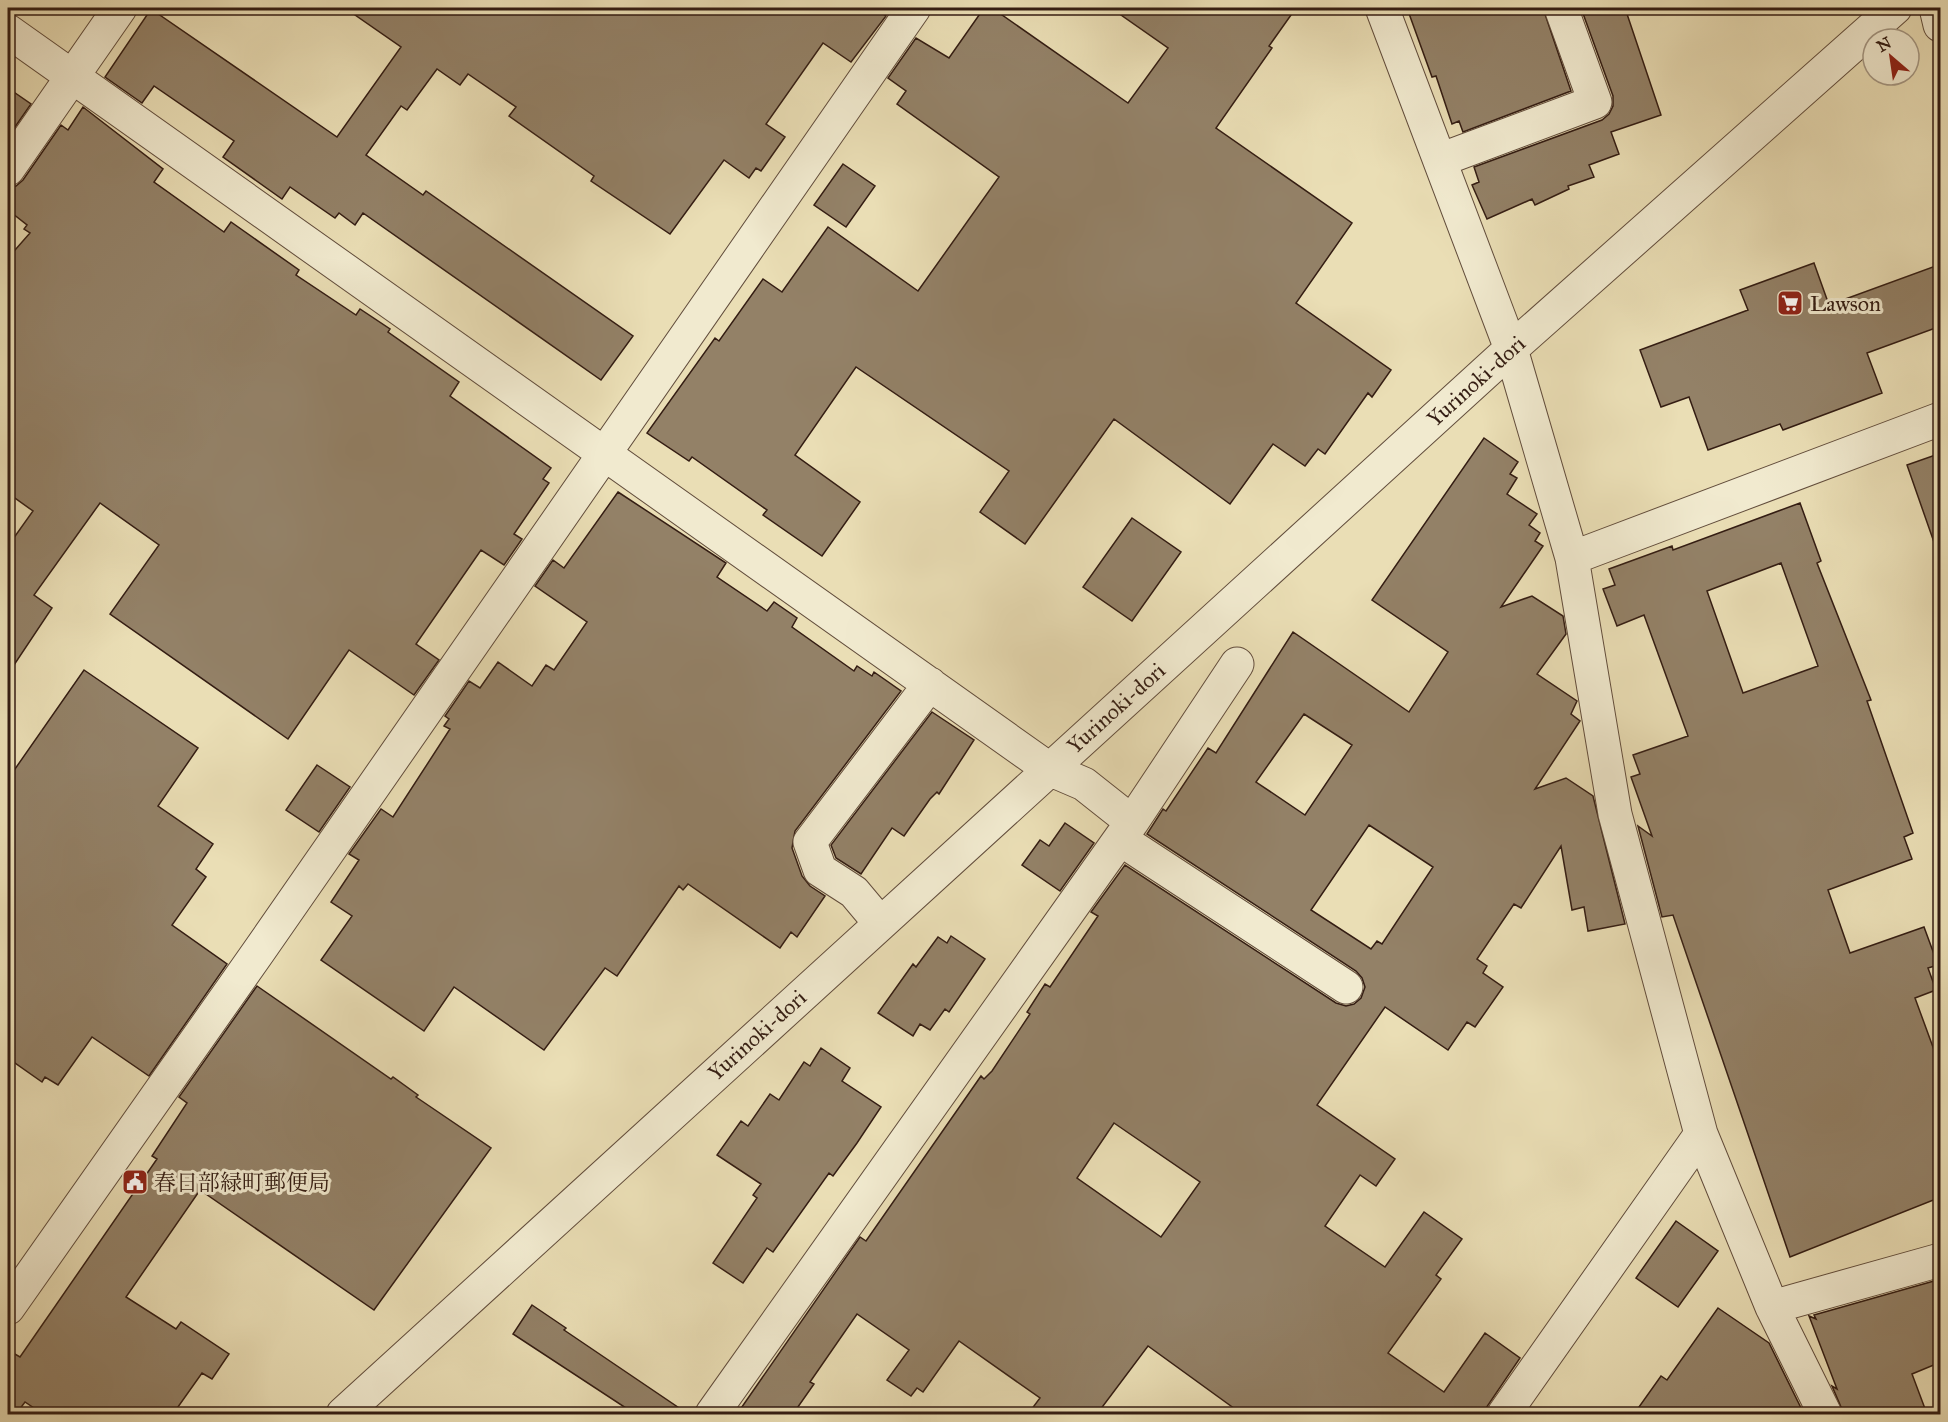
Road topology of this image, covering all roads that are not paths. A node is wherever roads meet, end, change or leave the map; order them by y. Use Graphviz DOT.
graph roads {
  1 [pos="120,8"];
  2 [pos="914,8"];
  3 [pos="1382,8"];
  4 [pos="1561,8"];
  5 [pos="1895,8"];
  6 [pos="1936,8"];
  7 [pos="1941,25"];
  8 [pos="8,31"];
  9 [pos="72,76"];
  10 [pos="1440,160"];
  11 [pos="8,169"];
  12 [pos="1511,349"];
  13 [pos="1941,419"];
  14 [pos="606,454"];
  15 [pos="1572,558"];
  16 [pos="1237,664"];
  17 [pos="930,684"];
  18 [pos="1049,769"];
  19 [pos="1126,830"];
  20 [pos="880,924"];
  21 [pos="1346,987"];
  22 [pos="1701,1134"];
  23 [pos="1941,1260"];
  24 [pos="1772,1307"];
  25 [pos="8,1308"];
  26 [pos="343,1414"];
  27 [pos="712,1414"];
  28 [pos="1504,1414"];
  29 [pos="1825,1414"];
  1 -- 9 [label="street"];
  2 -- 14 [label="street"];
  3 -- 10 [label="street"];
  4 -- 10 [label="street"];
  5 -- 12 [label="street, Yurinoki-dori"];
  6 -- 7 [label="street"];
  8 -- 9 [label="street"];
  9 -- 11 [label="street"];
  9 -- 14 [label="street"];
  10 -- 12 [label="street"];
  12 -- 15 [label="street"];
  12 -- 18 [label="street, Yurinoki-dori"];
  13 -- 15 [label="street"];
  14 -- 17 [label="street"];
  14 -- 25 [label="street"];
  15 -- 22 [label="street"];
  16 -- 19 [label="street"];
  17 -- 18 [label="street"];
  17 -- 20 [label="street"];
  18 -- 19 [label="street"];
  18 -- 20 [label="street, Yurinoki-dori"];
  19 -- 21 [label="street"];
  19 -- 27 [label="street"];
  20 -- 26 [label="street, Yurinoki-dori"];
  22 -- 24 [label="street"];
  22 -- 28 [label="street"];
  23 -- 24 [label="street"];
  24 -- 29 [label="street"];
}
